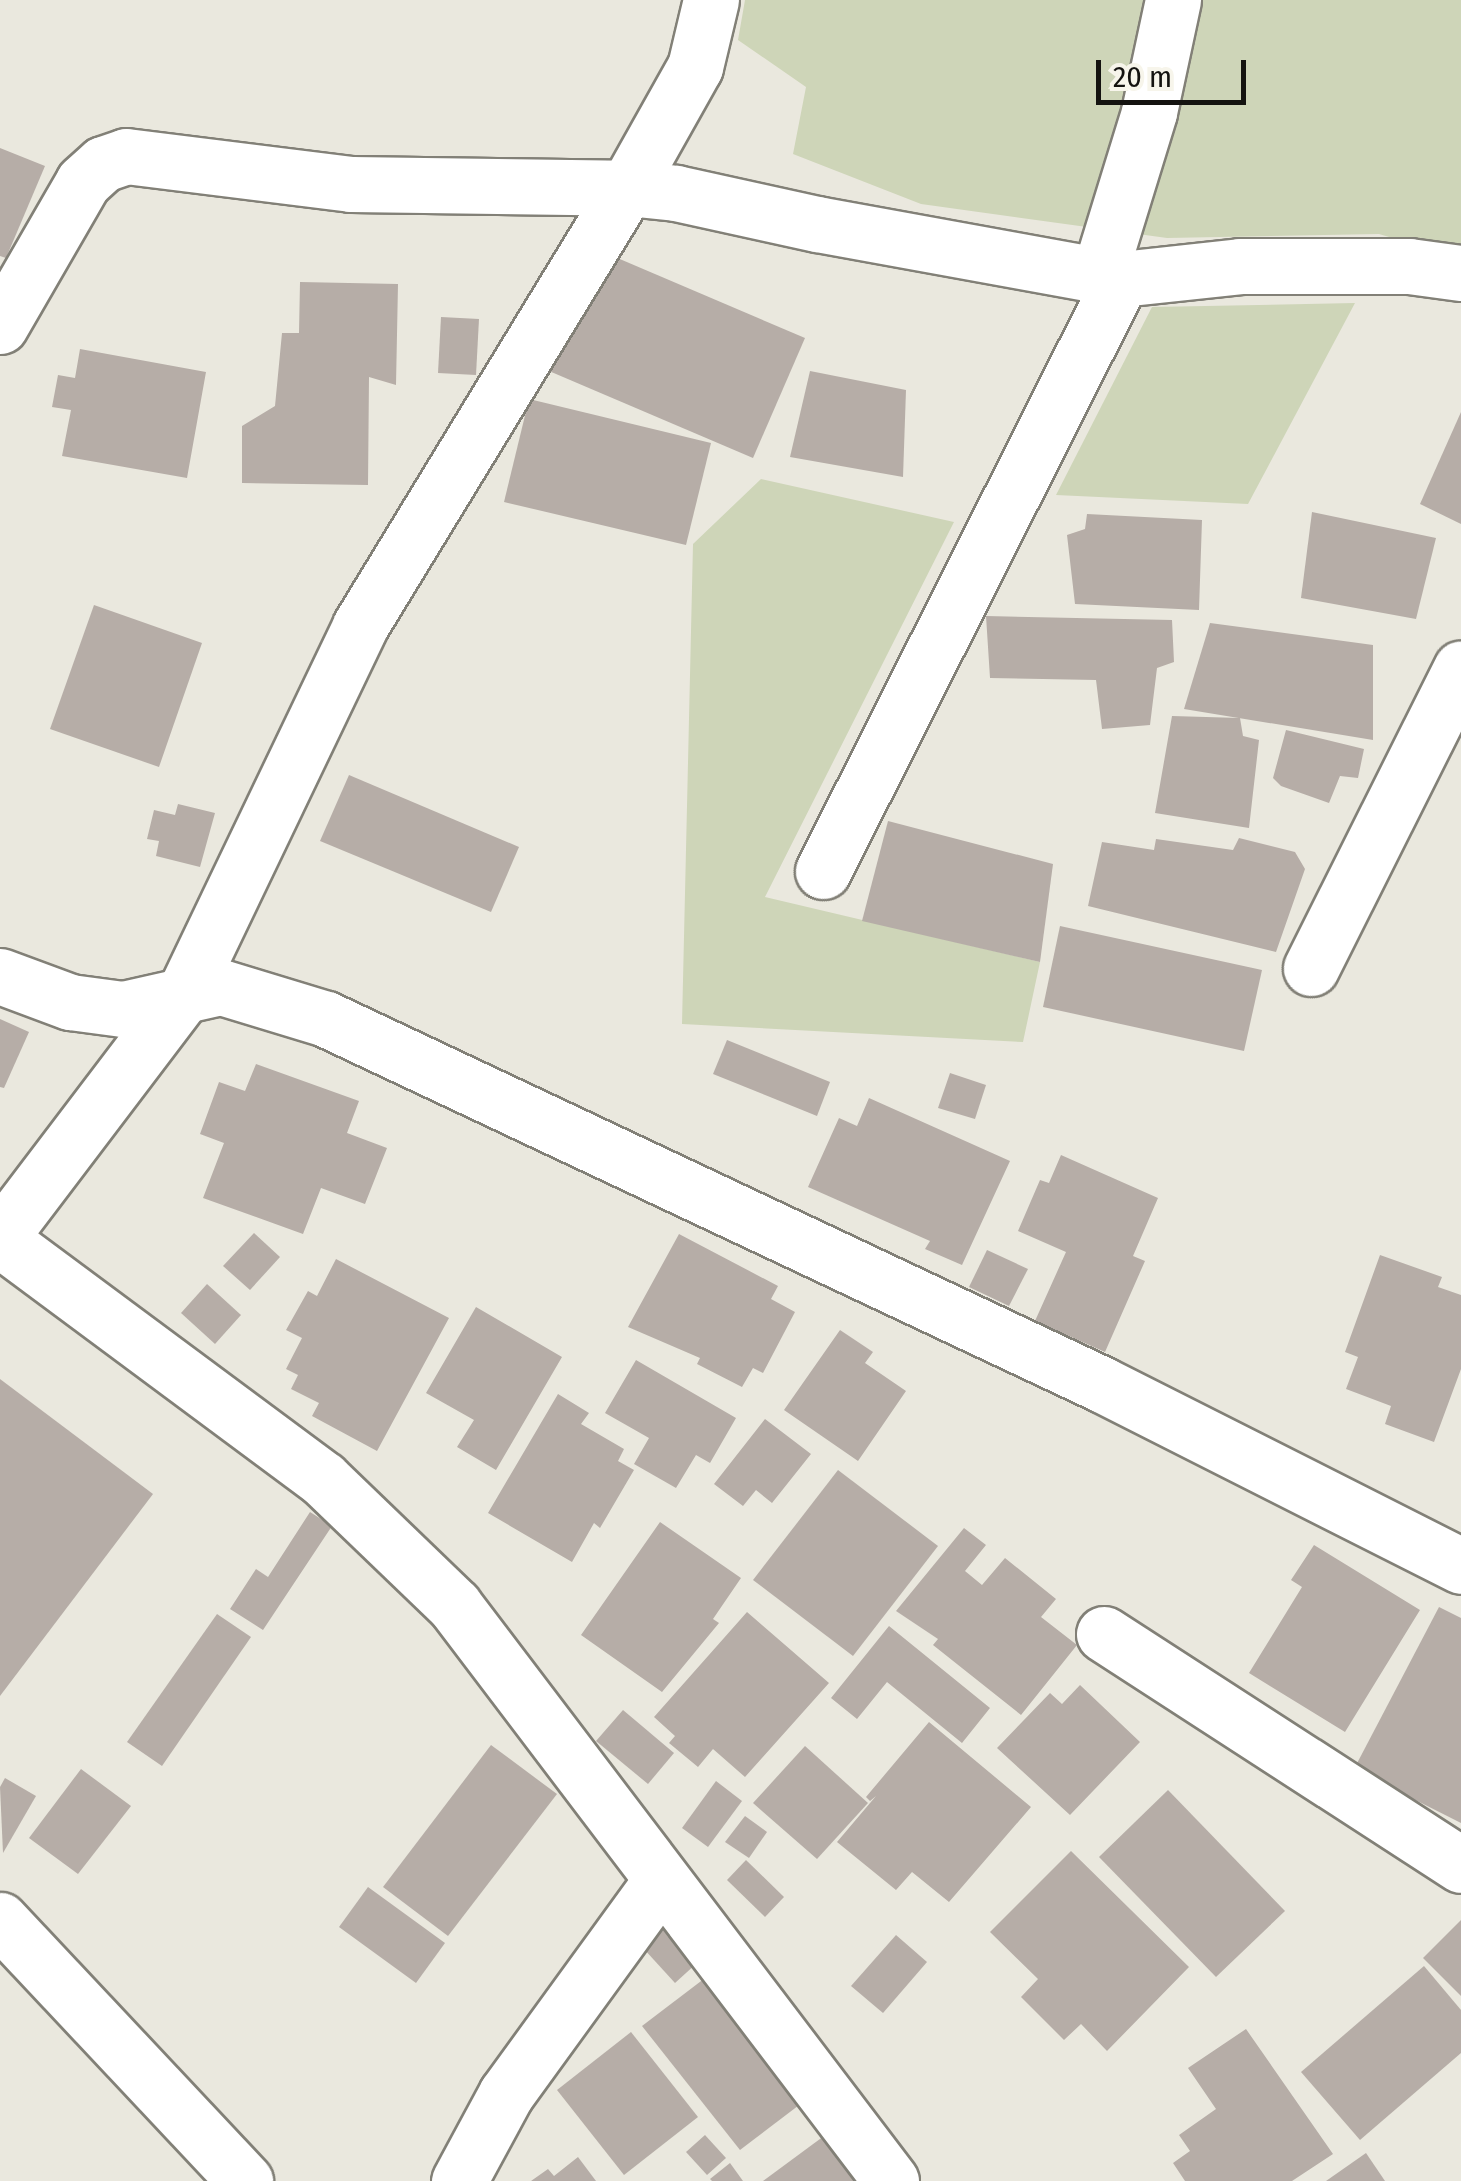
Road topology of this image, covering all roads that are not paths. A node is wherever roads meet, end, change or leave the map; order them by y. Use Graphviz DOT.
graph roads {
  1 [pos="710,0"];
  2 [pos="1173,0"];
  3 [pos="627,188"];
  4 [pos="1461,273"];
  5 [pos="1110,277"];
  6 [pos="0,326"];
  7 [pos="1461,668"];
  8 [pos="823,870"];
  9 [pos="1311,968"];
  10 [pos="0,976"];
  11 [pos="184,996"];
  12 [pos="0,1238"];
  13 [pos="1461,1566"];
  14 [pos="1104,1634"];
  15 [pos="1461,1865"];
  16 [pos="661,1881"];
  17 [pos="0,1920"];
  18 [pos="245,2181"];
  19 [pos="458,2181"];
  20 [pos="891,2181"];
  1 -- 3 [label="street"];
  2 -- 5 [label="street"];
  3 -- 5 [label="street"];
  3 -- 6 [label="street"];
  3 -- 11 [label="street"];
  4 -- 5 [label="street"];
  5 -- 8 [label="street"];
  7 -- 9 [label="street"];
  10 -- 11 [label="street"];
  11 -- 12 [label="street"];
  11 -- 13 [label="street"];
  12 -- 16 [label="street"];
  14 -- 15 [label="street"];
  16 -- 19 [label="street"];
  16 -- 20 [label="street"];
  17 -- 18 [label="street"];
}
